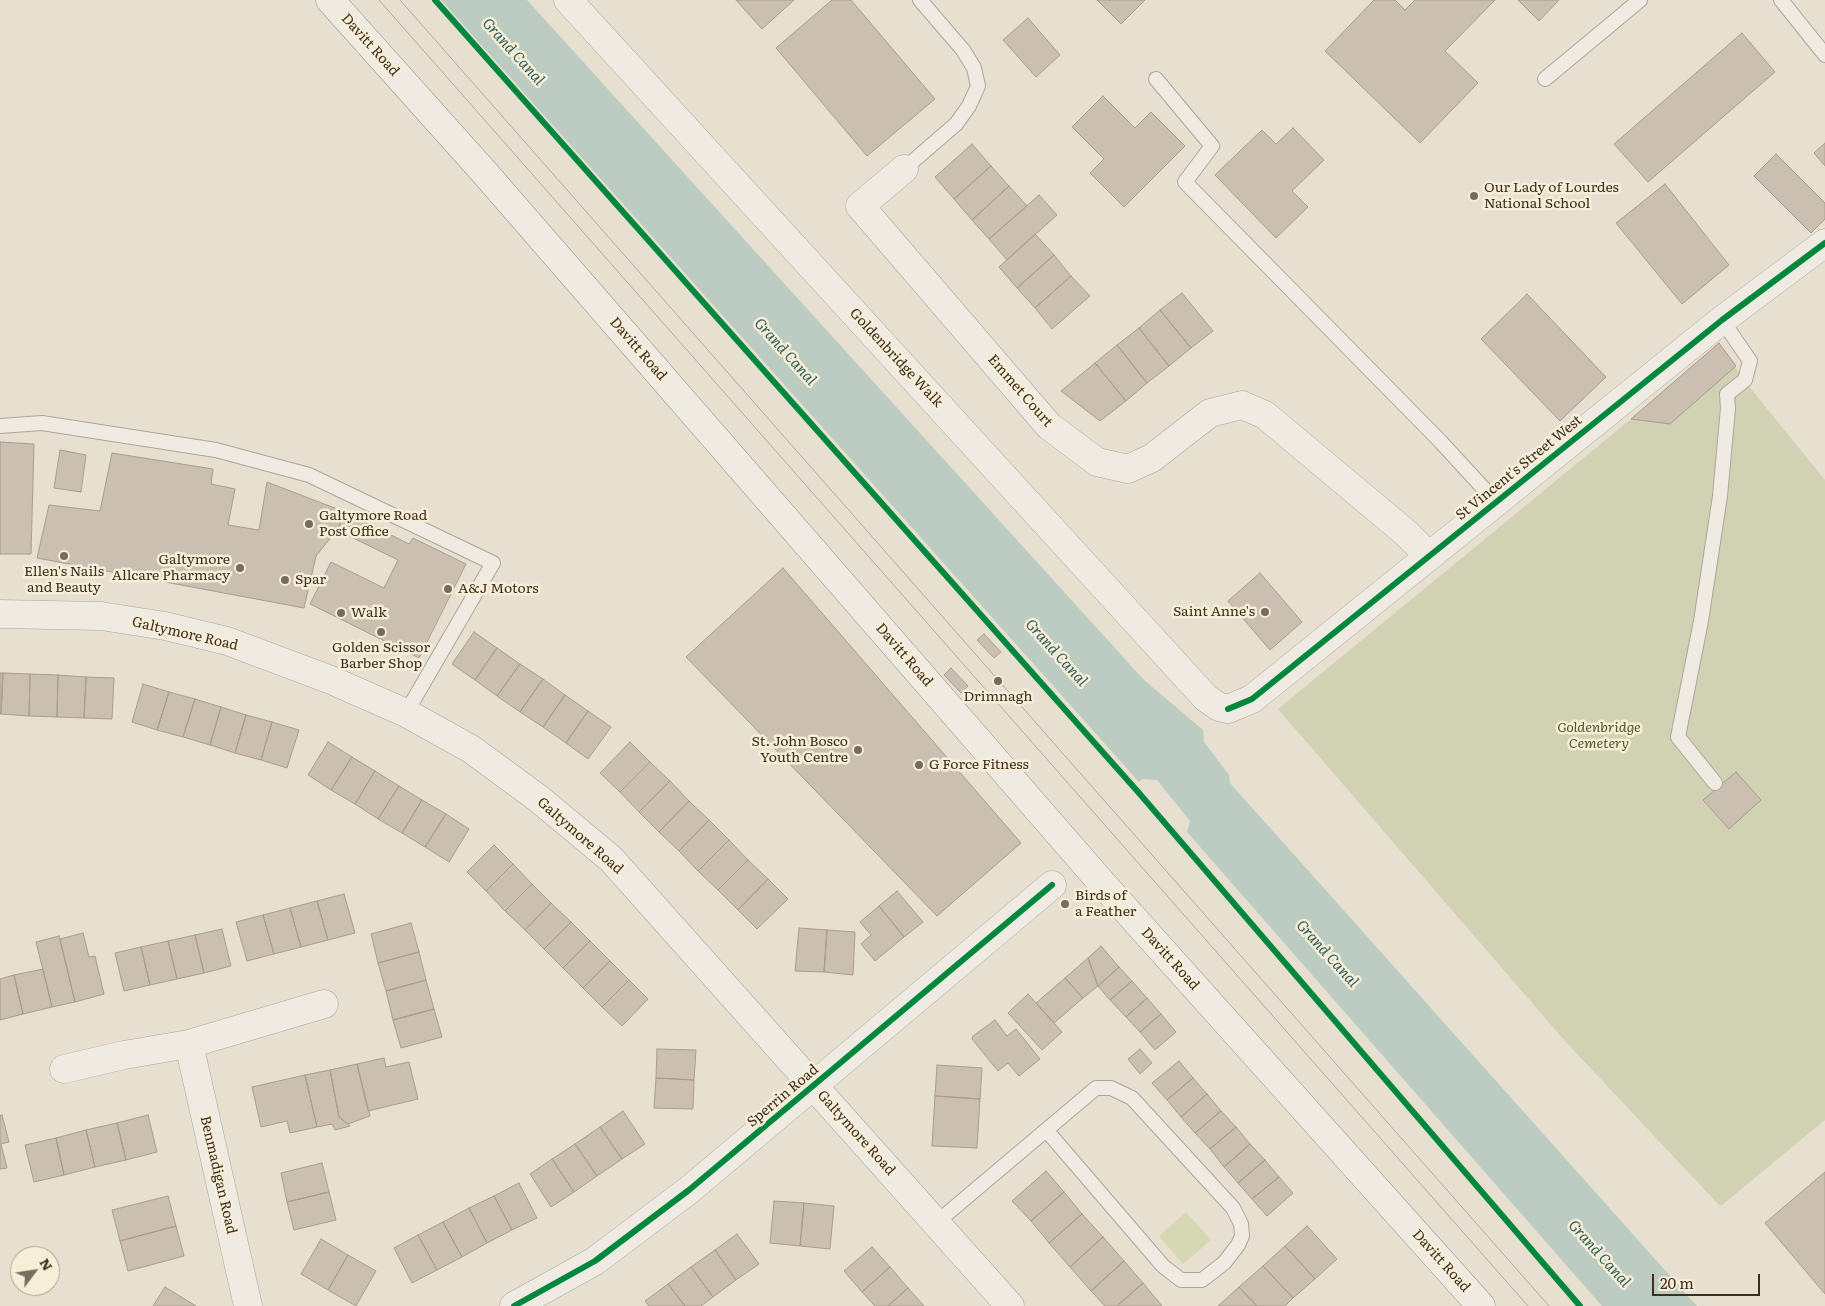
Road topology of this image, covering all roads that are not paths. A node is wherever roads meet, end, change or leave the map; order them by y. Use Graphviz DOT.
graph roads {
  1 [pos="330,0"];
  2 [pos="568,0"];
  3 [pos="920,0"];
  4 [pos="1640,0"];
  5 [pos="1780,0"];
  6 [pos="1825,55"];
  7 [pos="1156,79"];
  8 [pos="1545,79"];
  9 [pos="904,169"];
  10 [pos="1825,243"];
  11 [pos="1722,320"];
  12 [pos="0,426"];
  13 [pos="1497,503"];
  14 [pos="1429,556"];
  15 [pos="0,614"];
  16 [pos="1228,709"];
  17 [pos="406,713"];
  18 [pos="1714,783"];
  19 [pos="1052,885"];
  20 [pos="324,1004"];
  21 [pos="189,1044"];
  22 [pos="64,1068"];
  23 [pos="814,1086"];
  24 [pos="1047,1131"];
  25 [pos="936,1223"];
  26 [pos="248,1306"];
  27 [pos="514,1306"];
  28 [pos="1010,1306"];
  29 [pos="1481,1306"];
  1 -- 29 [label="street, Davitt Road"];
  2 -- 16 [label="street, Goldenbridge Walk"];
  3 -- 9 [label="lane"];
  4 -- 8 [label="lane"];
  5 -- 6 [label="lane"];
  7 -- 13 [label="lane"];
  9 -- 14 [label="street, Emmet Court"];
  10 -- 11 [label="street, St Vincent's Street West"];
  11 -- 13 [label="street, St Vincent's Street West"];
  11 -- 18 [label="lane"];
  12 -- 17 [label="lane"];
  13 -- 14 [label="street, St Vincent's Street West"];
  14 -- 16 [label="street, St Vincent's Street West"];
  15 -- 17 [label="street, Galtymore Road"];
  17 -- 23 [label="street, Galtymore Road"];
  19 -- 23 [label="street, Sperrin Road"];
  20 -- 21 [label="street"];
  21 -- 22 [label="street"];
  21 -- 26 [label="street, Benmadigan Road"];
  23 -- 25 [label="street, Galtymore Road"];
  23 -- 27 [label="street, Sperrin Road"];
  24 -- 24 [label="lane"];
  24 -- 25 [label="lane"];
  25 -- 28 [label="street, Galtymore Road"];
}
